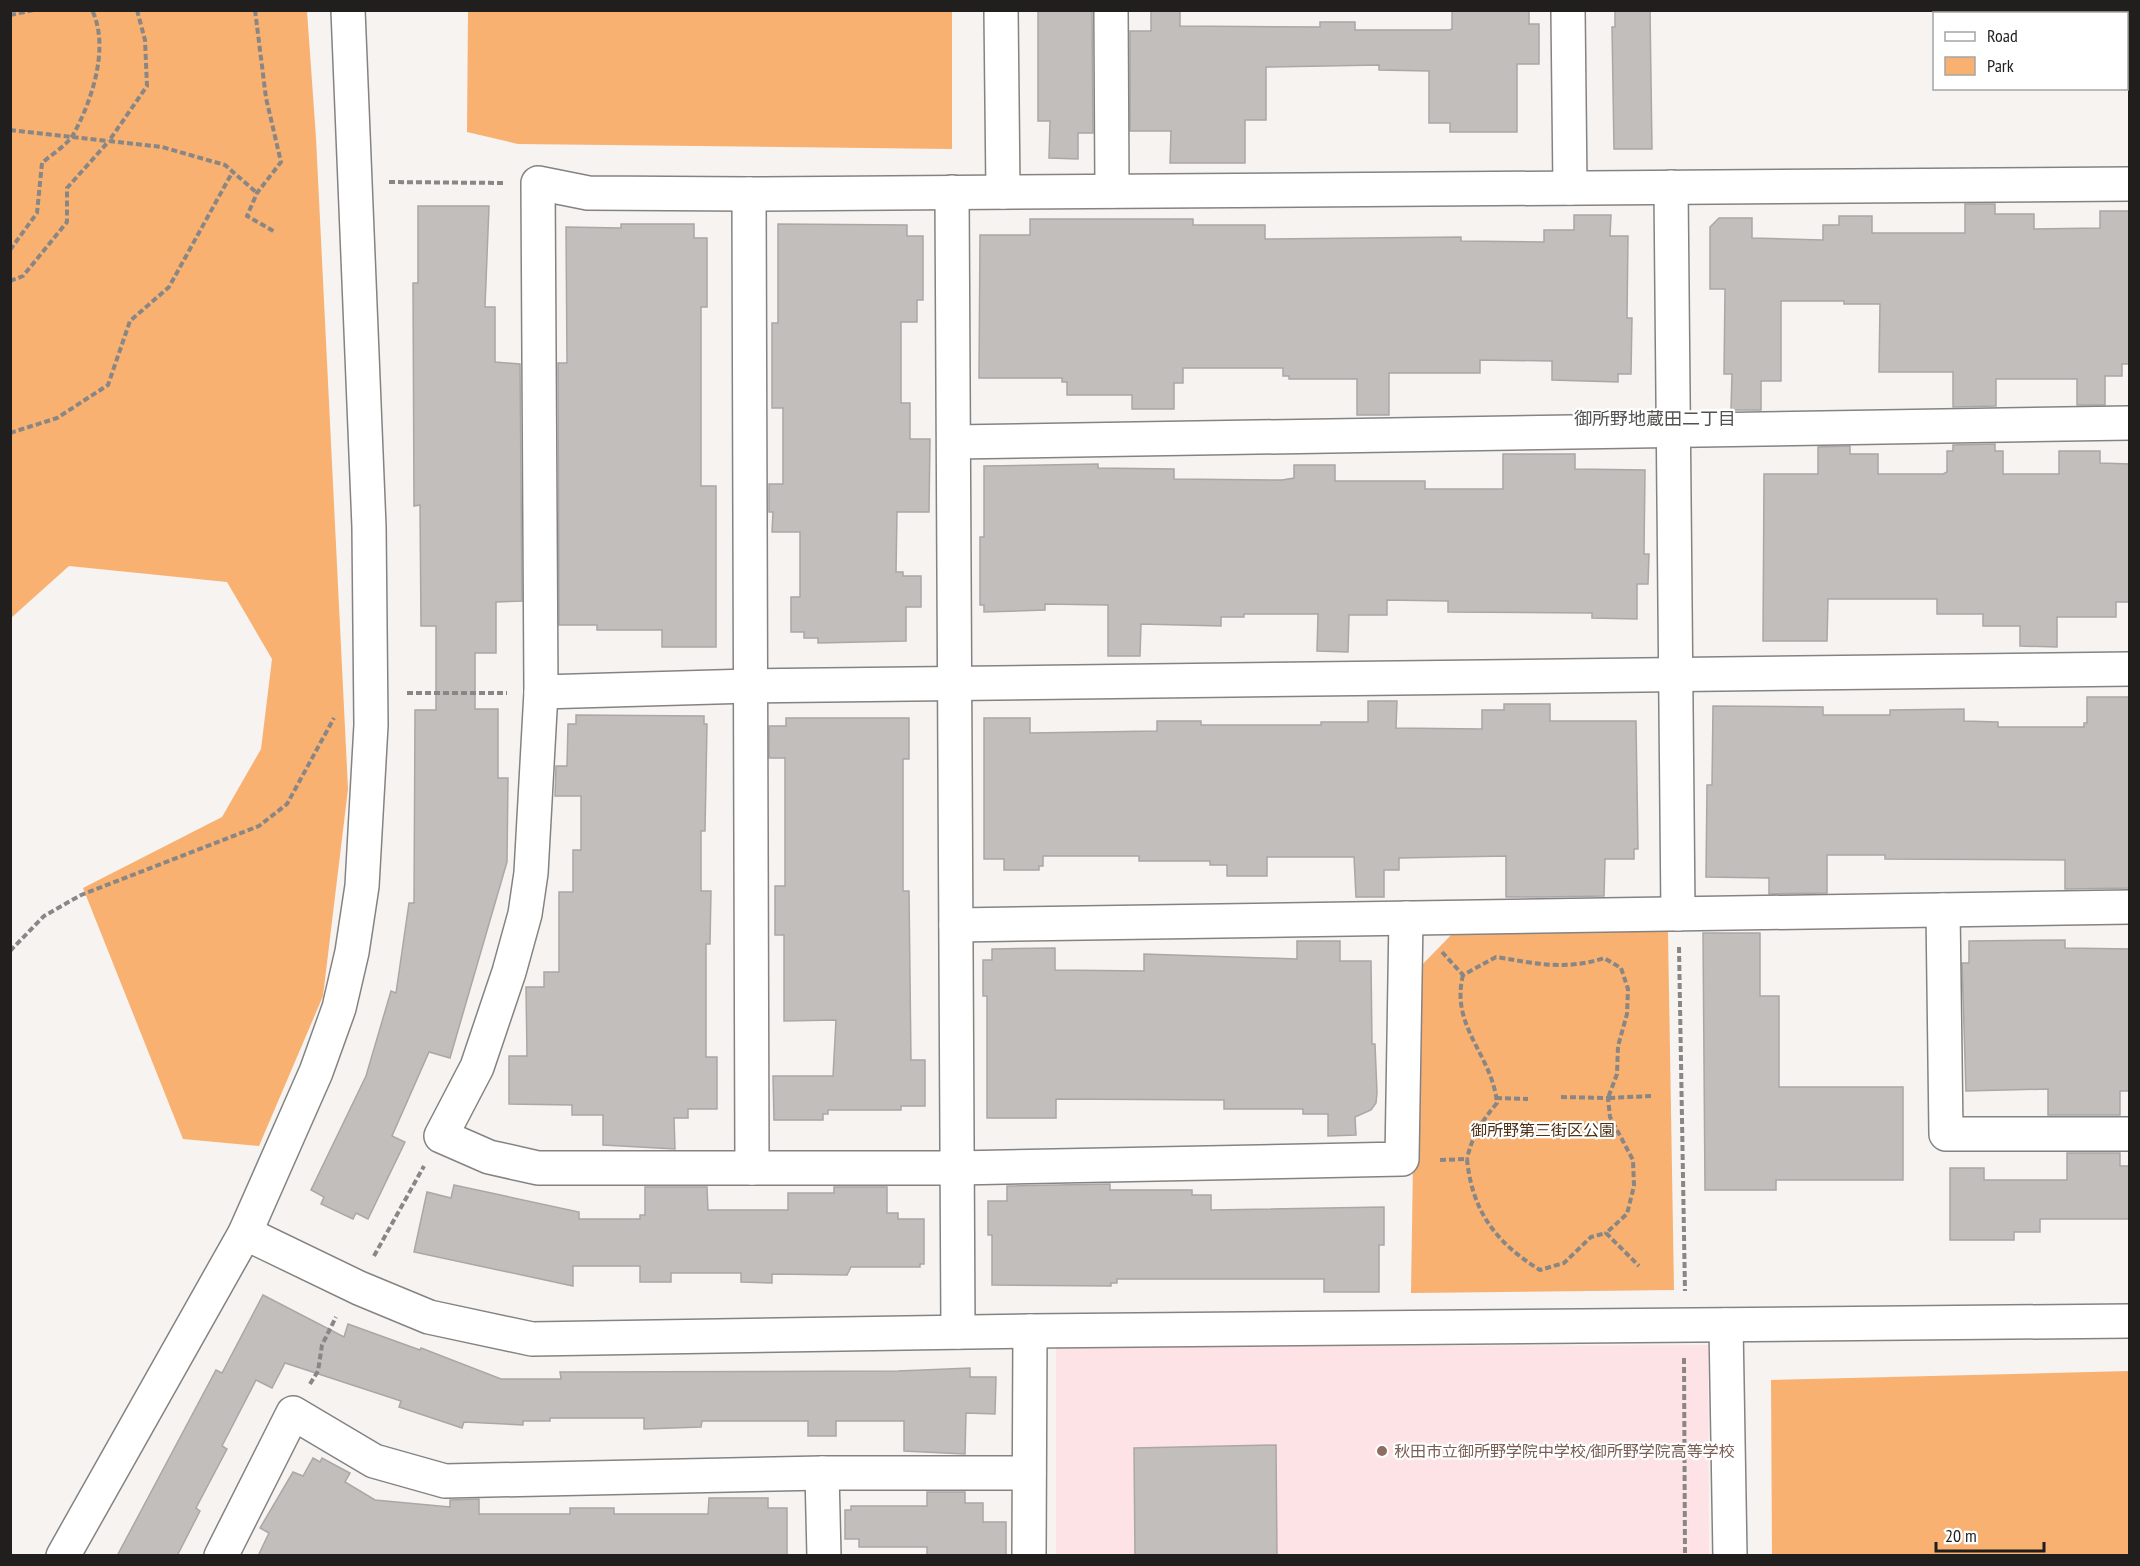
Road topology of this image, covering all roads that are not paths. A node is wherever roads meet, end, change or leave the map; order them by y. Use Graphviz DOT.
graph roads {
  1 [pos="348,10"];
  2 [pos="1001,10"];
  3 [pos="1111,10"];
  4 [pos="1568,10"];
  5 [pos="2130,184"];
  6 [pos="1671,187"];
  7 [pos="1570,188"];
  8 [pos="1112,191"];
  9 [pos="952,192"];
  10 [pos="1003,192"];
  11 [pos="749,194"];
  12 [pos="2130,423"];
  13 [pos="1674,431"];
  14 [pos="954,442"];
  15 [pos="2130,669"];
  16 [pos="1676,675"];
  17 [pos="955,683"];
  18 [pos="750,686"];
  19 [pos="542,692"];
  20 [pos="2130,906"];
  21 [pos="1942,910"];
  22 [pos="1678,914"];
  23 [pos="1406,918"];
  24 [pos="956,926"];
  25 [pos="2130,1134"];
  26 [pos="752,1168"];
  27 [pos="957,1168"];
  28 [pos="245,1233"];
  29 [pos="2130,1321"];
  30 [pos="1726,1325"];
  31 [pos="1030,1331"];
  32 [pos="958,1332"];
  33 [pos="822,1473"];
  34 [pos="1029,1473"];
  35 [pos="63,1556"];
  36 [pos="221,1556"];
  37 [pos="824,1556"];
  38 [pos="1029,1556"];
  39 [pos="1730,1556"];
  1 -- 28 [label="street"];
  2 -- 10 [label="street"];
  3 -- 8 [label="street"];
  4 -- 7 [label="street"];
  5 -- 6 [label="street"];
  6 -- 7 [label="street"];
  6 -- 13 [label="street"];
  7 -- 8 [label="street"];
  8 -- 10 [label="street"];
  9 -- 10 [label="street"];
  9 -- 11 [label="street"];
  9 -- 14 [label="street"];
  11 -- 18 [label="street"];
  11 -- 19 [label="street"];
  12 -- 13 [label="street"];
  13 -- 14 [label="street"];
  13 -- 16 [label="street"];
  14 -- 17 [label="street"];
  15 -- 16 [label="street"];
  16 -- 17 [label="street"];
  16 -- 22 [label="street"];
  17 -- 18 [label="street"];
  17 -- 24 [label="street"];
  18 -- 19 [label="street"];
  18 -- 26 [label="street"];
  19 -- 26 [label="street"];
  20 -- 21 [label="street"];
  21 -- 22 [label="street"];
  21 -- 25 [label="street"];
  22 -- 23 [label="street"];
  23 -- 24 [label="street"];
  23 -- 27 [label="street"];
  24 -- 27 [label="street"];
  26 -- 27 [label="street"];
  27 -- 32 [label="street"];
  28 -- 32 [label="street"];
  28 -- 35 [label="street"];
  29 -- 30 [label="street"];
  30 -- 31 [label="street"];
  30 -- 39 [label="street"];
  31 -- 32 [label="street"];
  31 -- 34 [label="street"];
  33 -- 34 [label="street"];
  33 -- 36 [label="street"];
  33 -- 37 [label="street"];
  34 -- 38 [label="street"];
}
